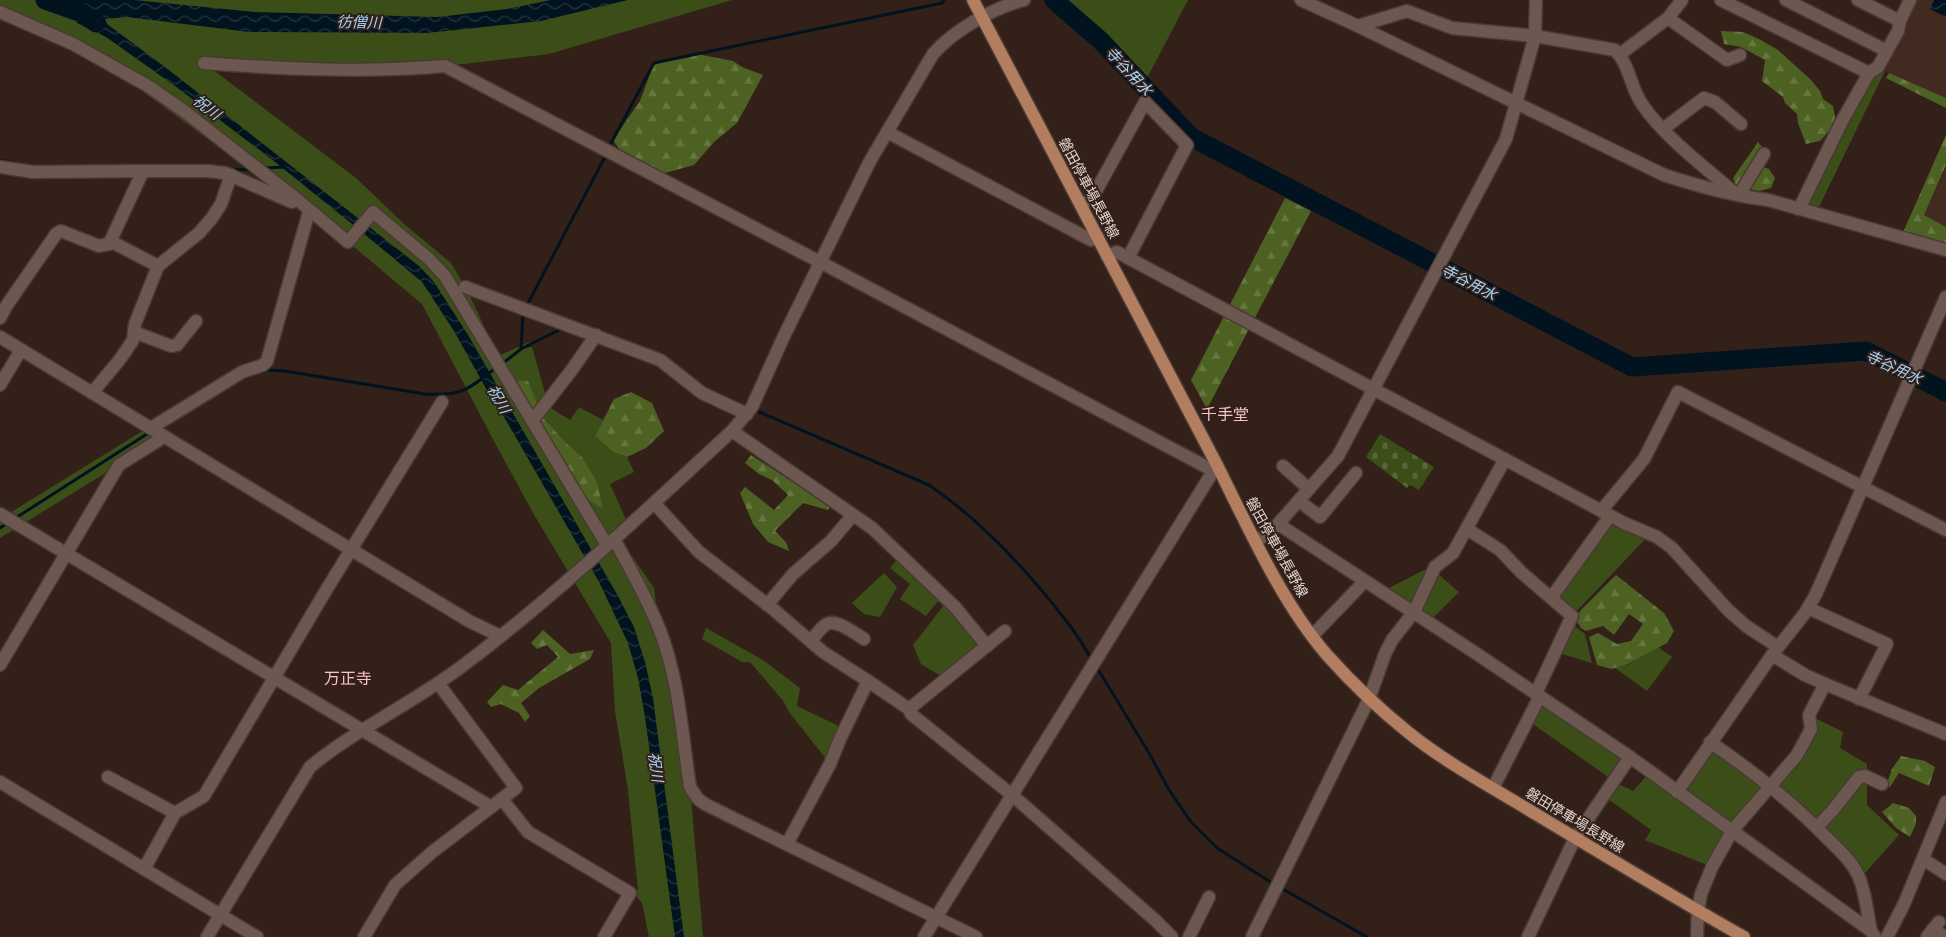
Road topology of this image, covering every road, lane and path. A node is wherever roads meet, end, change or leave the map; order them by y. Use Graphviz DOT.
graph roads {
  1 [pos="973,0"];
  2 [pos="1024,0"];
  3 [pos="1301,0"];
  4 [pos="1536,0"];
  5 [pos="1682,0"];
  6 [pos="1721,0"];
  7 [pos="1786,0"];
  8 [pos="1858,0"];
  9 [pos="1910,0"];
  10 [pos="1410,6"];
  11 [pos="0,12"];
  12 [pos="982,18"];
  13 [pos="1668,18"];
  14 [pos="1900,21"];
  15 [pos="1358,26"];
  16 [pos="1535,36"];
  17 [pos="1887,51"];
  18 [pos="1740,54"];
  19 [pos="1619,55"];
  20 [pos="204,63"];
  21 [pos="1869,73"];
  22 [pos="1515,103"];
  23 [pos="1741,124"];
  24 [pos="1663,129"];
  25 [pos="887,132"];
  26 [pos="1764,154"];
  27 [pos="0,167"];
  28 [pos="143,171"];
  29 [pos="231,175"];
  30 [pos="1738,194"];
  31 [pos="1080,204"];
  32 [pos="1799,209"];
  33 [pos="312,212"];
  34 [pos="1098,237"];
  35 [pos="109,244"];
  36 [pos="1946,250"];
  37 [pos="1107,256"];
  38 [pos="1128,258"];
  39 [pos="820,262"];
  40 [pos="158,266"];
  41 [pos="466,287"];
  42 [pos="1946,297"];
  43 [pos="0,318"];
  44 [pos="196,322"];
  45 [pos="134,332"];
  46 [pos="596,335"];
  47 [pos="0,337"];
  48 [pos="21,350"];
  49 [pos="0,385"];
  50 [pos="1374,390"];
  51 [pos="92,393"];
  52 [pos="442,402"];
  53 [pos="746,414"];
  54 [pos="532,421"];
  55 [pos="151,428"];
  56 [pos="732,431"];
  57 [pos="164,437"];
  58 [pos="1505,459"];
  59 [pos="1283,466"];
  60 [pos="1216,468"];
  61 [pos="1356,474"];
  62 [pos="1862,487"];
  63 [pos="1309,488"];
  64 [pos="1299,501"];
  65 [pos="654,503"];
  66 [pos="1606,513"];
  67 [pos="0,514"];
  68 [pos="853,515"];
  69 [pos="1278,524"];
  70 [pos="1467,529"];
  71 [pos="1946,530"];
  72 [pos="1256,542"];
  73 [pos="607,545"];
  74 [pos="352,550"];
  75 [pos="67,553"];
  76 [pos="1365,581"];
  77 [pos="1551,598"];
  78 [pos="767,605"];
  79 [pos="1808,608"];
  80 [pos="1414,612"];
  81 [pos="1005,631"];
  82 [pos="500,636"];
  83 [pos="1312,636"];
  84 [pos="864,639"];
  85 [pos="811,641"];
  86 [pos="987,646"];
  87 [pos="1775,651"];
  88 [pos="0,665"];
  89 [pos="275,678"];
  90 [pos="868,681"];
  91 [pos="438,683"];
  92 [pos="1825,684"];
  93 [pos="1538,694"];
  94 [pos="1369,699"];
  95 [pos="1859,699"];
  96 [pos="909,709"];
  97 [pos="362,732"];
  98 [pos="1946,734"];
  99 [pos="1710,742"];
  100 [pos="1630,757"];
  101 [pos="108,777"];
  102 [pos="0,782"];
  103 [pos="1882,784"];
  104 [pos="1771,787"];
  105 [pos="1494,788"];
  106 [pos="1677,792"];
  107 [pos="1012,795"];
  108 [pos="502,799"];
  109 [pos="1946,802"];
  110 [pos="491,807"];
  111 [pos="175,813"];
  112 [pos="1817,827"];
  113 [pos="1732,831"];
  114 [pos="1575,838"];
  115 [pos="787,844"];
  116 [pos="1923,859"];
  117 [pos="144,869"];
  118 [pos="1946,874"];
  119 [pos="1209,897"];
  120 [pos="1698,910"];
  121 [pos="220,915"];
  122 [pos="936,917"];
  123 [pos="1933,929"];
  124 [pos="1873,934"];
  125 [pos="207,937"];
  126 [pos="257,937"];
  127 [pos="364,937"];
  128 [pos="604,937"];
  129 [pos="924,937"];
  130 [pos="976,937"];
  131 [pos="1172,937"];
  132 [pos="1189,937"];
  133 [pos="1252,937"];
  134 [pos="1528,937"];
  135 [pos="1697,937"];
  136 [pos="1744,937"];
  137 [pos="1887,937"];
  138 [pos="1946,937"];
  1 -- 12 [label="main road, 磐田停車場長野線"];
  2 -- 12 [label="street"];
  3 -- 15 [label="street"];
  4 -- 16 [label="street"];
  5 -- 13 [label="street"];
  6 -- 21 [label="street"];
  7 -- 17 [label="street"];
  8 -- 14 [label="street"];
  9 -- 14 [label="street"];
  10 -- 15 [label="street"];
  10 -- 16 [label="street"];
  11 -- 33 [label="street"];
  12 -- 25 [label="street"];
  12 -- 31 [label="main road, 磐田停車場長野線"];
  13 -- 18 [label="street"];
  13 -- 19 [label="street"];
  14 -- 17 [label="street"];
  15 -- 22 [label="street"];
  16 -- 19 [label="street"];
  16 -- 22 [label="street"];
  17 -- 21 [label="street"];
  19 -- 24 [label="street"];
  20 -- 39 [label="street"];
  21 -- 32 [label="street"];
  22 -- 30 [label="street"];
  22 -- 50 [label="street"];
  23 -- 24 [label="street"];
  24 -- 30 [label="street"];
  25 -- 34 [label="street"];
  25 -- 39 [label="street"];
  26 -- 30 [label="street"];
  27 -- 28 [label="street"];
  28 -- 29 [label="street"];
  28 -- 35 [label="street"];
  29 -- 33 [label="street"];
  29 -- 40 [label="street"];
  30 -- 32 [label="street"];
  31 -- 34 [label="main road, 磐田停車場長野線"];
  31 -- 38 [label="street"];
  32 -- 36 [label="street"];
  33 -- 54 [label="street"];
  33 -- 55 [label="street"];
  34 -- 37 [label="main road, 磐田停車場長野線"];
  35 -- 40 [label="street"];
  35 -- 43 [label="street"];
  37 -- 38 [label="street"];
  37 -- 60 [label="main road, 磐田停車場長野線"];
  38 -- 50 [label="street"];
  39 -- 53 [label="street"];
  39 -- 60 [label="street"];
  40 -- 45 [label="street"];
  41 -- 46 [label="street"];
  42 -- 62 [label="street"];
  44 -- 45 [label="street"];
  45 -- 51 [label="street"];
  46 -- 53 [label="street"];
  46 -- 54 [label="street"];
  47 -- 48 [label="street"];
  48 -- 49 [label="street"];
  48 -- 51 [label="street"];
  50 -- 58 [label="street"];
  50 -- 63 [label="street"];
  51 -- 55 [label="street"];
  52 -- 74 [label="street"];
  53 -- 56 [label="street"];
  54 -- 73 [label="street"];
  55 -- 57 [label="street"];
  56 -- 65 [label="street"];
  56 -- 68 [label="street"];
  57 -- 74 [label="street"];
  57 -- 75 [label="street"];
  58 -- 66 [label="street"];
  58 -- 70 [label="street"];
  59 -- 63 [label="street"];
  60 -- 72 [label="main road, 磐田停車場長野線"];
  60 -- 107 [label="street"];
  61 -- 64 [label="street"];
  62 -- 66 [label="street"];
  62 -- 71 [label="street"];
  62 -- 79 [label="street"];
  63 -- 64 [label="street"];
  64 -- 69 [label="street"];
  65 -- 73 [label="street"];
  65 -- 78 [label="street"];
  66 -- 77 [label="street"];
  66 -- 87 [label="street"];
  67 -- 75 [label="street"];
  68 -- 78 [label="street"];
  68 -- 86 [label="street"];
  69 -- 72 [label="street"];
  69 -- 76 [label="street"];
  70 -- 77 [label="street"];
  70 -- 80 [label="street"];
  72 -- 83 [label="main road, 磐田停車場長野線"];
  73 -- 82 [label="street"];
  73 -- 115 [label="street"];
  74 -- 82 [label="street"];
  74 -- 89 [label="street"];
  75 -- 88 [label="street"];
  75 -- 89 [label="street"];
  76 -- 80 [label="street"];
  76 -- 83 [label="street"];
  77 -- 93 [label="street"];
  78 -- 85 [label="street"];
  79 -- 87 [label="street"];
  79 -- 95 [label="street"];
  80 -- 93 [label="street"];
  80 -- 94 [label="street"];
  81 -- 86 [label="street"];
  82 -- 91 [label="street"];
  83 -- 94 [label="main road, 磐田停車場長野線"];
  84 -- 85 [label="street"];
  85 -- 90 [label="street"];
  86 -- 96 [label="street"];
  87 -- 92 [label="street"];
  87 -- 99 [label="street"];
  89 -- 97 [label="street"];
  89 -- 111 [label="street"];
  90 -- 96 [label="street"];
  90 -- 115 [label="street"];
  91 -- 97 [label="street"];
  91 -- 108 [label="street"];
  92 -- 95 [label="street"];
  92 -- 104 [label="street"];
  93 -- 100 [label="street"];
  93 -- 105 [label="street"];
  94 -- 105 [label="main road, 磐田停車場長野線"];
  94 -- 133 [label="street"];
  95 -- 98 [label="street"];
  96 -- 107 [label="street"];
  97 -- 110 [label="street"];
  97 -- 121 [label="street"];
  99 -- 104 [label="street"];
  99 -- 106 [label="street"];
  100 -- 106 [label="street"];
  100 -- 114 [label="street"];
  101 -- 111 [label="street"];
  102 -- 117 [label="street"];
  103 -- 112 [label="street"];
  104 -- 112 [label="street"];
  104 -- 113 [label="street"];
  105 -- 114 [label="main road, 磐田停車場長野線"];
  106 -- 113 [label="street"];
  107 -- 122 [label="street"];
  107 -- 131 [label="street"];
  108 -- 110 [label="street"];
  108 -- 128 [label="street"];
  109 -- 116 [label="street"];
  110 -- 127 [label="street"];
  111 -- 117 [label="street"];
  112 -- 124 [label="street"];
  113 -- 120 [label="street"];
  113 -- 124 [label="street"];
  114 -- 120 [label="main road, 磐田停車場長野線"];
  114 -- 134 [label="street"];
  115 -- 122 [label="street"];
  116 -- 118 [label="street"];
  116 -- 137 [label="street"];
  117 -- 121 [label="street"];
  119 -- 132 [label="street"];
  120 -- 135 [label="street"];
  120 -- 136 [label="main road, 磐田停車場長野線"];
  121 -- 125 [label="street"];
  121 -- 126 [label="street"];
  122 -- 129 [label="street"];
  122 -- 130 [label="street"];
  123 -- 138 [label="street"];
}
